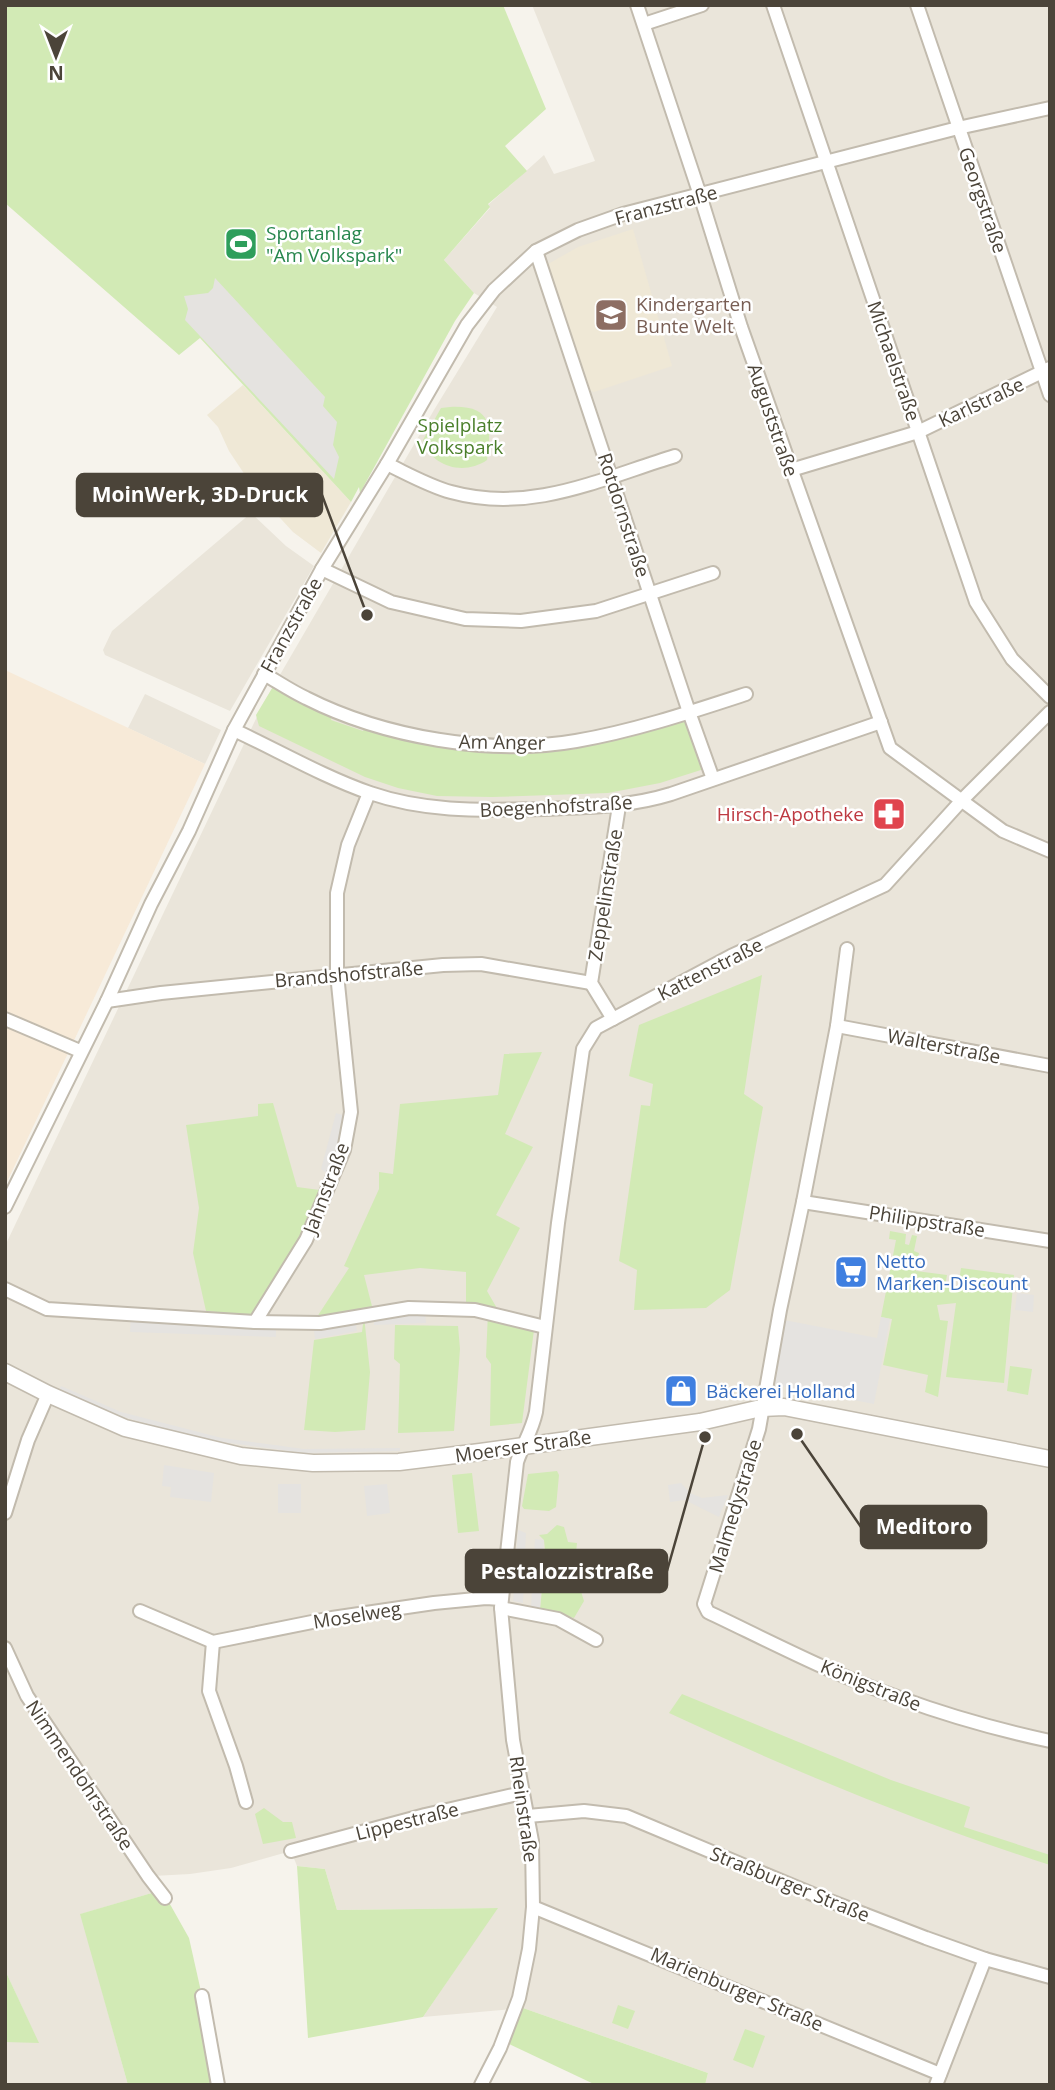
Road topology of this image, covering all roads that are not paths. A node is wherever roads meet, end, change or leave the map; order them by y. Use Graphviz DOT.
graph roads {
  1 [pos="637,5"];
  2 [pos="702,5"];
  3 [pos="773,5"];
  4 [pos="917,5"];
  5 [pos="643,24"];
  6 [pos="1050,108"];
  7 [pos="958,128"];
  8 [pos="826,163"];
  9 [pos="700,195"];
  10 [pos="536,251"];
  11 [pos="1046,370"];
  12 [pos="1050,395"];
  13 [pos="918,432"];
  14 [pos="675,456"];
  15 [pos="387,464"];
  16 [pos="791,470"];
  17 [pos="611,476"];
  18 [pos="322,569"];
  19 [pos="713,573"];
  20 [pos="649,594"];
  21 [pos="264,674"];
  22 [pos="746,694"];
  23 [pos="1050,697"];
  24 [pos="689,712"];
  25 [pos="1050,712"];
  26 [pos="881,722"];
  27 [pos="234,730"];
  28 [pos="713,779"];
  29 [pos="369,793"];
  30 [pos="962,799"];
  31 [pos="619,806"];
  32 [pos="1050,851"];
  33 [pos="847,949"];
  34 [pos="337,974"];
  35 [pos="591,983"];
  36 [pos="107,1001"];
  37 [pos="5,1019"];
  38 [pos="613,1019"];
  39 [pos="837,1026"];
  40 [pos="80,1052"];
  41 [pos="1050,1066"];
  42 [pos="803,1202"];
  43 [pos="5,1207"];
  44 [pos="1050,1241"];
  45 [pos="5,1289"];
  46 [pos="255,1322"];
  47 [pos="545,1327"];
  48 [pos="5,1372"];
  49 [pos="48,1394"];
  50 [pos="761,1408"];
  51 [pos="523,1446"];
  52 [pos="1050,1459"];
  53 [pos="5,1513"];
  54 [pos="501,1603"];
  55 [pos="704,1604"];
  56 [pos="139,1611"];
  57 [pos="596,1640"];
  58 [pos="214,1642"];
  59 [pos="5,1648"];
  60 [pos="1050,1741"];
  61 [pos="522,1793"];
  62 [pos="246,1802"];
  63 [pos="528,1816"];
  64 [pos="291,1850"];
  65 [pos="165,1898"];
  66 [pos="533,1907"];
  67 [pos="985,1959"];
  68 [pos="1050,1977"];
  69 [pos="202,1996"];
  70 [pos="938,2079"];
  71 [pos="218,2085"];
  72 [pos="481,2085"];
  1 -- 5 [label="street, Auguststraße"];
  2 -- 5 [label="street"];
  3 -- 8 [label="street, Michaelstraße"];
  4 -- 7 [label="street, Georgstraße"];
  5 -- 9 [label="street, Auguststraße"];
  6 -- 7 [label="street, Franzstraße"];
  7 -- 8 [label="street, Franzstraße"];
  7 -- 11 [label="street, Georgstraße"];
  8 -- 9 [label="street, Franzstraße"];
  8 -- 13 [label="street, Michaelstraße"];
  9 -- 10 [label="street, Franzstraße"];
  9 -- 16 [label="street, Auguststraße"];
  10 -- 15 [label="street, Franzstraße"];
  10 -- 17 [label="street, Rotdornstraße"];
  11 -- 12 [label="street, Georgstraße"];
  11 -- 13 [label="street, Karlstraße"];
  13 -- 16 [label="street, Karlstraße"];
  13 -- 23 [label="street, Michaelstraße"];
  14 -- 17 [label="street"];
  15 -- 17 [label="street"];
  15 -- 18 [label="street, Franzstraße"];
  16 -- 26 [label="street, Auguststraße"];
  17 -- 20 [label="street, Rotdornstraße"];
  18 -- 20 [label="street"];
  18 -- 21 [label="street, Franzstraße"];
  19 -- 20 [label="street"];
  20 -- 24 [label="street, Rotdornstraße"];
  21 -- 24 [label="street, Am Anger"];
  21 -- 27 [label="street, Franzstraße"];
  22 -- 24 [label="street, Am Anger"];
  24 -- 28 [label="street, Rotdornstraße"];
  25 -- 30 [label="street, Kattenstraße"];
  26 -- 28 [label="street, Boegenhofstraße"];
  26 -- 30 [label="street, Auguststraße"];
  27 -- 29 [label="street, Boegenhofstraße"];
  27 -- 36 [label="street, Franzstraße"];
  28 -- 31 [label="street, Boegenhofstraße"];
  29 -- 31 [label="street, Boegenhofstraße"];
  29 -- 34 [label="street, Jahnstraße"];
  30 -- 32 [label="street, Auguststraße"];
  30 -- 38 [label="street, Kattenstraße"];
  31 -- 35 [label="street, Zeppelinstraße"];
  33 -- 39 [label="street, Malmedystraße"];
  34 -- 35 [label="street, Brandshofstraße"];
  34 -- 36 [label="street, Brandshofstraße"];
  34 -- 46 [label="street, Jahnstraße"];
  35 -- 38 [label="street, Zeppelinstraße"];
  36 -- 40 [label="street, Franzstraße"];
  37 -- 40 [label="street"];
  38 -- 47 [label="street, Kattenstraße"];
  39 -- 41 [label="street, Walterstraße"];
  39 -- 42 [label="street, Malmedystraße"];
  40 -- 43 [label="street, Franzstraße"];
  42 -- 44 [label="street, Philippstraße"];
  42 -- 50 [label="street, Malmedystraße"];
  45 -- 46 [label="street"];
  46 -- 47 [label="street"];
  47 -- 51 [label="street, Kattenstraße"];
  48 -- 49 [label="street, Moerser Straße"];
  49 -- 51 [label="street, Moerser Straße"];
  49 -- 53 [label="street"];
  50 -- 51 [label="street, Moerser Straße"];
  50 -- 52 [label="street, Moerser Straße"];
  50 -- 55 [label="street, Malmedystraße"];
  51 -- 54 [label="street, Rheinstraße"];
  54 -- 57 [label="street"];
  54 -- 58 [label="street, Moselweg"];
  54 -- 61 [label="street, Rheinstraße"];
  55 -- 60 [label="street, Königstraße"];
  56 -- 58 [label="street"];
  58 -- 62 [label="street"];
  59 -- 65 [label="street, Nimmendohrstraße"];
  61 -- 63 [label="street, Rheinstraße"];
  61 -- 64 [label="street, Lippestraße"];
  63 -- 66 [label="street, Rheinstraße"];
  63 -- 67 [label="street, Straßburger Straße"];
  66 -- 70 [label="street, Marienburger Straße"];
  66 -- 72 [label="street, Rheinstraße"];
  67 -- 68 [label="street, Straßburger Straße"];
  67 -- 70 [label="street"];
  69 -- 71 [label="street"];
}
